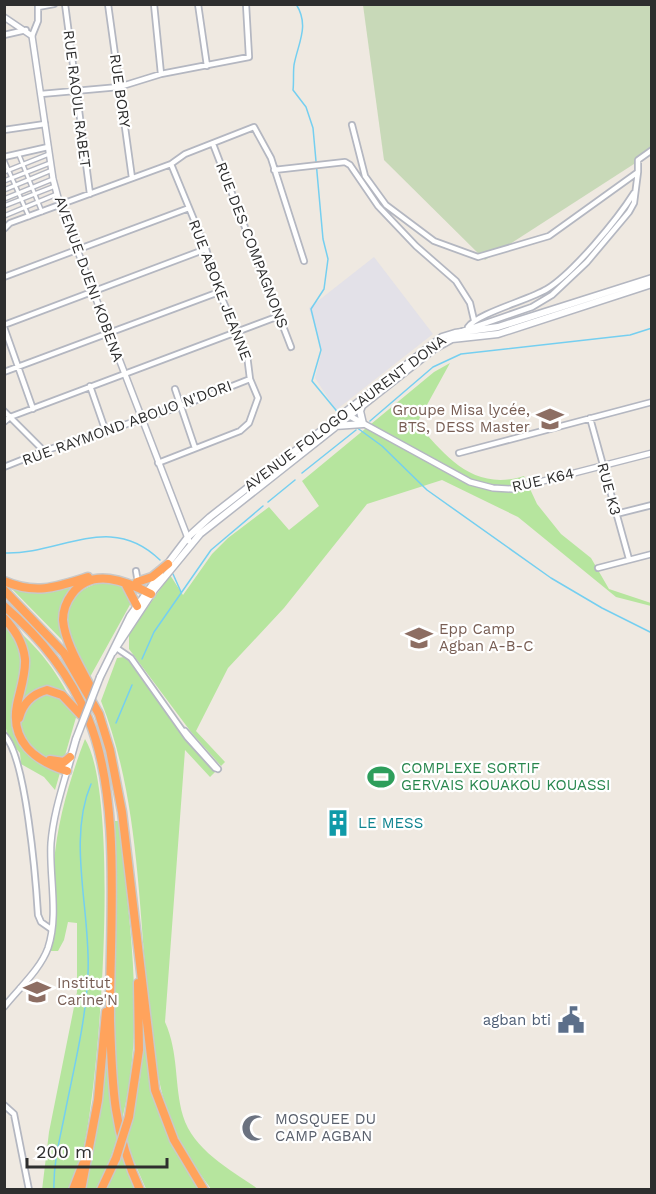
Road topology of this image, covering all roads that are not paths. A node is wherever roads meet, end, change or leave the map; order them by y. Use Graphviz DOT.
graph roads {
  1 [pos="54,4"];
  2 [pos="65,4"];
  3 [pos="108,4"];
  4 [pos="154,4"];
  5 [pos="198,4"];
  6 [pos="246,4"];
  7 [pos="38,6"];
  8 [pos="4,17"];
  9 [pos="26,30"];
  10 [pos="4,35"];
  11 [pos="32,36"];
  12 [pos="207,66"];
  13 [pos="161,74"];
  14 [pos="119,87"];
  15 [pos="75,92"];
  16 [pos="41,94"];
  17 [pos="45,124"];
  18 [pos="352,125"];
  19 [pos="4,130"];
  20 [pos="213,144"];
  21 [pos="651,150"];
  22 [pos="49,151"];
  23 [pos="19,155"];
  24 [pos="4,159"];
  25 [pos="51,162"];
  26 [pos="171,164"];
  27 [pos="23,165"];
  28 [pos="10,170"];
  29 [pos="52,170"];
  30 [pos="274,170"];
  31 [pos="4,172"];
  32 [pos="26,172"];
  33 [pos="638,172"];
  34 [pos="13,178"];
  35 [pos="132,178"];
  36 [pos="53,179"];
  37 [pos="29,180"];
  38 [pos="4,181"];
  39 [pos="16,185"];
  40 [pos="55,186"];
  41 [pos="32,188"];
  42 [pos="4,190"];
  43 [pos="636,191"];
  44 [pos="19,193"];
  45 [pos="57,194"];
  46 [pos="90,194"];
  47 [pos="35,195"];
  48 [pos="4,199"];
  49 [pos="22,200"];
  50 [pos="38,202"];
  51 [pos="60,205"];
  52 [pos="4,207"];
  53 [pos="25,207"];
  54 [pos="189,208"];
  55 [pos="42,213"];
  56 [pos="4,217"];
  57 [pos="29,218"];
  58 [pos="10,223"];
  59 [pos="4,229"];
  60 [pos="77,249"];
  61 [pos="206,249"];
  62 [pos="304,261"];
  63 [pos="4,277"];
  64 [pos="651,278"];
  65 [pos="651,284"];
  66 [pos="93,292"];
  67 [pos="219,292"];
  68 [pos="279,316"];
  69 [pos="474,320"];
  70 [pos="4,326"];
  71 [pos="468,327"];
  72 [pos="109,333"];
  73 [pos="237,333"];
  74 [pos="461,335"];
  75 [pos="291,347"];
  76 [pos="20,367"];
  77 [pos="4,372"];
  78 [pos="124,374"];
  79 [pos="250,379"];
  80 [pos="90,386"];
  81 [pos="175,389"];
  82 [pos="651,402"];
  83 [pos="363,404"];
  84 [pos="179,407"];
  85 [pos="33,410"];
  86 [pos="4,411"];
  87 [pos="346,414"];
  88 [pos="10,417"];
  89 [pos="590,418"];
  90 [pos="142,420"];
  91 [pos="4,422"];
  92 [pos="363,424"];
  93 [pos="334,426"];
  94 [pos="106,432"];
  95 [pos="195,448"];
  96 [pos="44,451"];
  97 [pos="459,453"];
  98 [pos="651,453"];
  99 [pos="158,463"];
  100 [pos="603,466"];
  101 [pos="4,467"];
  102 [pos="651,505"];
  103 [pos="616,514"];
  104 [pos="189,541"];
  105 [pos="651,554"];
  106 [pos="629,559"];
  107 [pos="168,564"];
  108 [pos="598,568"];
  109 [pos="136,571"];
  110 [pos="4,581"];
  111 [pos="137,582"];
  112 [pos="123,583"];
  113 [pos="4,590"];
  114 [pos="150,591"];
  115 [pos="4,606"];
  116 [pos="137,606"];
  117 [pos="4,618"];
  118 [pos="115,648"];
  119 [pos="99,714"];
  120 [pos="181,727"];
  121 [pos="93,733"];
  122 [pos="4,735"];
  123 [pos="55,765"];
  124 [pos="67,768"];
  125 [pos="51,928"];
  126 [pos="137,941"];
  127 [pos="109,976"];
  128 [pos="4,1007"];
  129 [pos="4,1105"];
  130 [pos="88,1153"];
  131 [pos="29,1190"];
  132 [pos="73,1190"];
  133 [pos="81,1190"];
  134 [pos="101,1190"];
  135 [pos="140,1190"];
  136 [pos="204,1190"];
  1 -- 7 [label="street"];
  2 -- 15 [label="street, RUE RAOUL RABET"];
  3 -- 14 [label="street, RUE BORY"];
  4 -- 13 [label="street"];
  5 -- 12 [label="street"];
  6 -- 12 [label="street"];
  7 -- 11 [label="street"];
  8 -- 9 [label="street"];
  9 -- 10 [label="street"];
  9 -- 11 [label="street"];
  11 -- 16 [label="street, AVENUE DJENI KOBENA"];
  12 -- 13 [label="street"];
  13 -- 14 [label="street"];
  14 -- 15 [label="street"];
  14 -- 35 [label="street, RUE BORY"];
  15 -- 16 [label="street"];
  15 -- 46 [label="street, RUE RAOUL RABET"];
  16 -- 17 [label="street, AVENUE DJENI KOBENA"];
  17 -- 19 [label="street"];
  17 -- 22 [label="street, AVENUE DJENI KOBENA"];
  18 -- 33 [label="street"];
  20 -- 26 [label="street"];
  20 -- 30 [label="street"];
  20 -- 68 [label="street, RUE DES COMPAGNONS"];
  21 -- 33 [label="street"];
  22 -- 23 [label="street"];
  22 -- 25 [label="street, AVENUE DJENI KOBENA"];
  22 -- 27 [label="street"];
  23 -- 24 [label="street"];
  23 -- 27 [label="street"];
  24 -- 28 [label="street"];
  25 -- 29 [label="street, AVENUE DJENI KOBENA"];
  25 -- 32 [label="street"];
  26 -- 35 [label="street"];
  26 -- 54 [label="street, RUE ABOKE JEANNE"];
  27 -- 28 [label="street"];
  27 -- 32 [label="street"];
  28 -- 31 [label="street"];
  28 -- 34 [label="street"];
  29 -- 36 [label="street, AVENUE DJENI KOBENA"];
  29 -- 37 [label="street"];
  30 -- 62 [label="street"];
  30 -- 69 [label="street"];
  32 -- 34 [label="street"];
  32 -- 37 [label="street"];
  33 -- 43 [label="street"];
  34 -- 38 [label="street"];
  34 -- 39 [label="street"];
  35 -- 46 [label="street"];
  36 -- 40 [label="street, AVENUE DJENI KOBENA"];
  36 -- 41 [label="street"];
  37 -- 39 [label="street"];
  37 -- 41 [label="street"];
  39 -- 42 [label="street"];
  39 -- 44 [label="street"];
  40 -- 45 [label="street, AVENUE DJENI KOBENA"];
  40 -- 47 [label="street"];
  41 -- 44 [label="street"];
  41 -- 47 [label="street"];
  43 -- 69 [label="street"];
  43 -- 71 [label="street"];
  44 -- 48 [label="street"];
  44 -- 49 [label="street"];
  45 -- 50 [label="street"];
  45 -- 51 [label="street, AVENUE DJENI KOBENA"];
  46 -- 51 [label="street"];
  47 -- 49 [label="street"];
  47 -- 50 [label="street"];
  49 -- 52 [label="street"];
  49 -- 53 [label="street"];
  50 -- 53 [label="street"];
  50 -- 55 [label="street"];
  51 -- 55 [label="street"];
  51 -- 60 [label="street, AVENUE DJENI KOBENA"];
  53 -- 56 [label="street"];
  53 -- 57 [label="street"];
  54 -- 60 [label="street"];
  54 -- 61 [label="street, RUE ABOKE JEANNE"];
  55 -- 57 [label="street"];
  56 -- 58 [label="street"];
  57 -- 58 [label="street"];
  58 -- 59 [label="street"];
  60 -- 63 [label="street"];
  60 -- 66 [label="street, AVENUE DJENI KOBENA"];
  61 -- 66 [label="street"];
  61 -- 67 [label="street, RUE ABOKE JEANNE"];
  64 -- 74 [label="main road, AVENUE FOLOGO LAURENT DONA"];
  65 -- 74 [label="main road, AVENUE FOLOGO LAURENT DONA"];
  66 -- 70 [label="street"];
  66 -- 72 [label="street, AVENUE DJENI KOBENA"];
  67 -- 72 [label="street"];
  67 -- 73 [label="street, RUE ABOKE JEANNE"];
  68 -- 73 [label="street"];
  68 -- 75 [label="street, RUE DES COMPAGNONS"];
  69 -- 71 [label="street"];
  70 -- 76 [label="street"];
  71 -- 74 [label="street"];
  72 -- 76 [label="street"];
  72 -- 78 [label="street, AVENUE DJENI KOBENA"];
  73 -- 78 [label="street"];
  73 -- 79 [label="street, RUE ABOKE JEANNE"];
  74 -- 83 [label="main road, AVENUE FOLOGO LAURENT DONA"];
  74 -- 87 [label="main road, AVENUE FOLOGO LAURENT DONA"];
  76 -- 77 [label="street"];
  76 -- 85 [label="street"];
  78 -- 80 [label="street"];
  78 -- 90 [label="street, AVENUE DJENI KOBENA"];
  79 -- 84 [label="street, RUE RAYMOND ABOUO N'DORI"];
  79 -- 95 [label="street, RUE ABOKE JEANNE"];
  80 -- 85 [label="street"];
  80 -- 94 [label="street"];
  81 -- 84 [label="street"];
  82 -- 89 [label="street"];
  83 -- 87 [label="main road, AVENUE FOLOGO LAURENT DONA"];
  83 -- 92 [label="main road"];
  84 -- 90 [label="street, RUE RAYMOND ABOUO N'DORI"];
  84 -- 95 [label="street"];
  85 -- 88 [label="street"];
  86 -- 88 [label="street"];
  87 -- 92 [label="street, RUE K64"];
  87 -- 93 [label="main road, AVENUE FOLOGO LAURENT DONA"];
  87 -- 104 [label="main road, AVENUE FOLOGO LAURENT DONA"];
  88 -- 91 [label="street"];
  88 -- 96 [label="street"];
  89 -- 97 [label="street"];
  89 -- 100 [label="street, RUE K3"];
  90 -- 94 [label="street, RUE RAYMOND ABOUO N'DORI"];
  90 -- 99 [label="street, AVENUE DJENI KOBENA"];
  92 -- 93 [label="main road"];
  92 -- 100 [label="street, RUE K64"];
  93 -- 104 [label="main road, AVENUE FOLOGO LAURENT DONA"];
  94 -- 96 [label="street, RUE RAYMOND ABOUO N'DORI"];
  95 -- 99 [label="street, RUE ABOKE JEANNE"];
  96 -- 101 [label="street, RUE RAYMOND ABOUO N'DORI"];
  98 -- 100 [label="street, RUE K64"];
  99 -- 104 [label="street, AVENUE DJENI KOBENA"];
  100 -- 103 [label="street, RUE K3"];
  102 -- 103 [label="street"];
  103 -- 106 [label="street, RUE K3"];
  104 -- 107 [label="main road, AVENUE FOLOGO LAURENT DONA"];
  104 -- 114 [label="main road, AVENUE FOLOGO LAURENT DONA"];
  105 -- 106 [label="street"];
  106 -- 108 [label="street"];
  107 -- 111 [label="highway"];
  107 -- 114 [label="main road, AVENUE FOLOGO LAURENT DONA"];
  109 -- 111 [label="street"];
  110 -- 111 [label="highway"];
  111 -- 114 [label="highway"];
  112 -- 114 [label="highway"];
  112 -- 116 [label="highway"];
  112 -- 119 [label="highway"];
  113 -- 119 [label="highway"];
  114 -- 116 [label="main road, AVENUE FOLOGO LAURENT DONA"];
  114 -- 118 [label="main road, AVENUE FOLOGO LAURENT DONA"];
  115 -- 121 [label="highway"];
  116 -- 118 [label="main road, AVENUE FOLOGO LAURENT DONA"];
  117 -- 123 [label="highway"];
  118 -- 120 [label="street"];
  118 -- 124 [label="main road, AVENUE FOLOGO LAURENT DONA, bridge"];
  119 -- 126 [label="highway"];
  120 -- 120 [label="street"];
  121 -- 123 [label="highway"];
  121 -- 127 [label="highway"];
  122 -- 125 [label="street"];
  123 -- 124 [label="highway"];
  123 -- 124 [label="highway"];
  124 -- 125 [label="street, AVENUE FOLOGO LAURENT DONA"];
  125 -- 128 [label="street, AVENUE FOLOGO LAURENT DONA"];
  126 -- 134 [label="highway, bridge"];
  126 -- 136 [label="highway"];
  127 -- 130 [label="highway"];
  127 -- 135 [label="highway"];
  129 -- 131 [label="street"];
  130 -- 132 [label="highway"];
  130 -- 133 [label="highway"];
}
